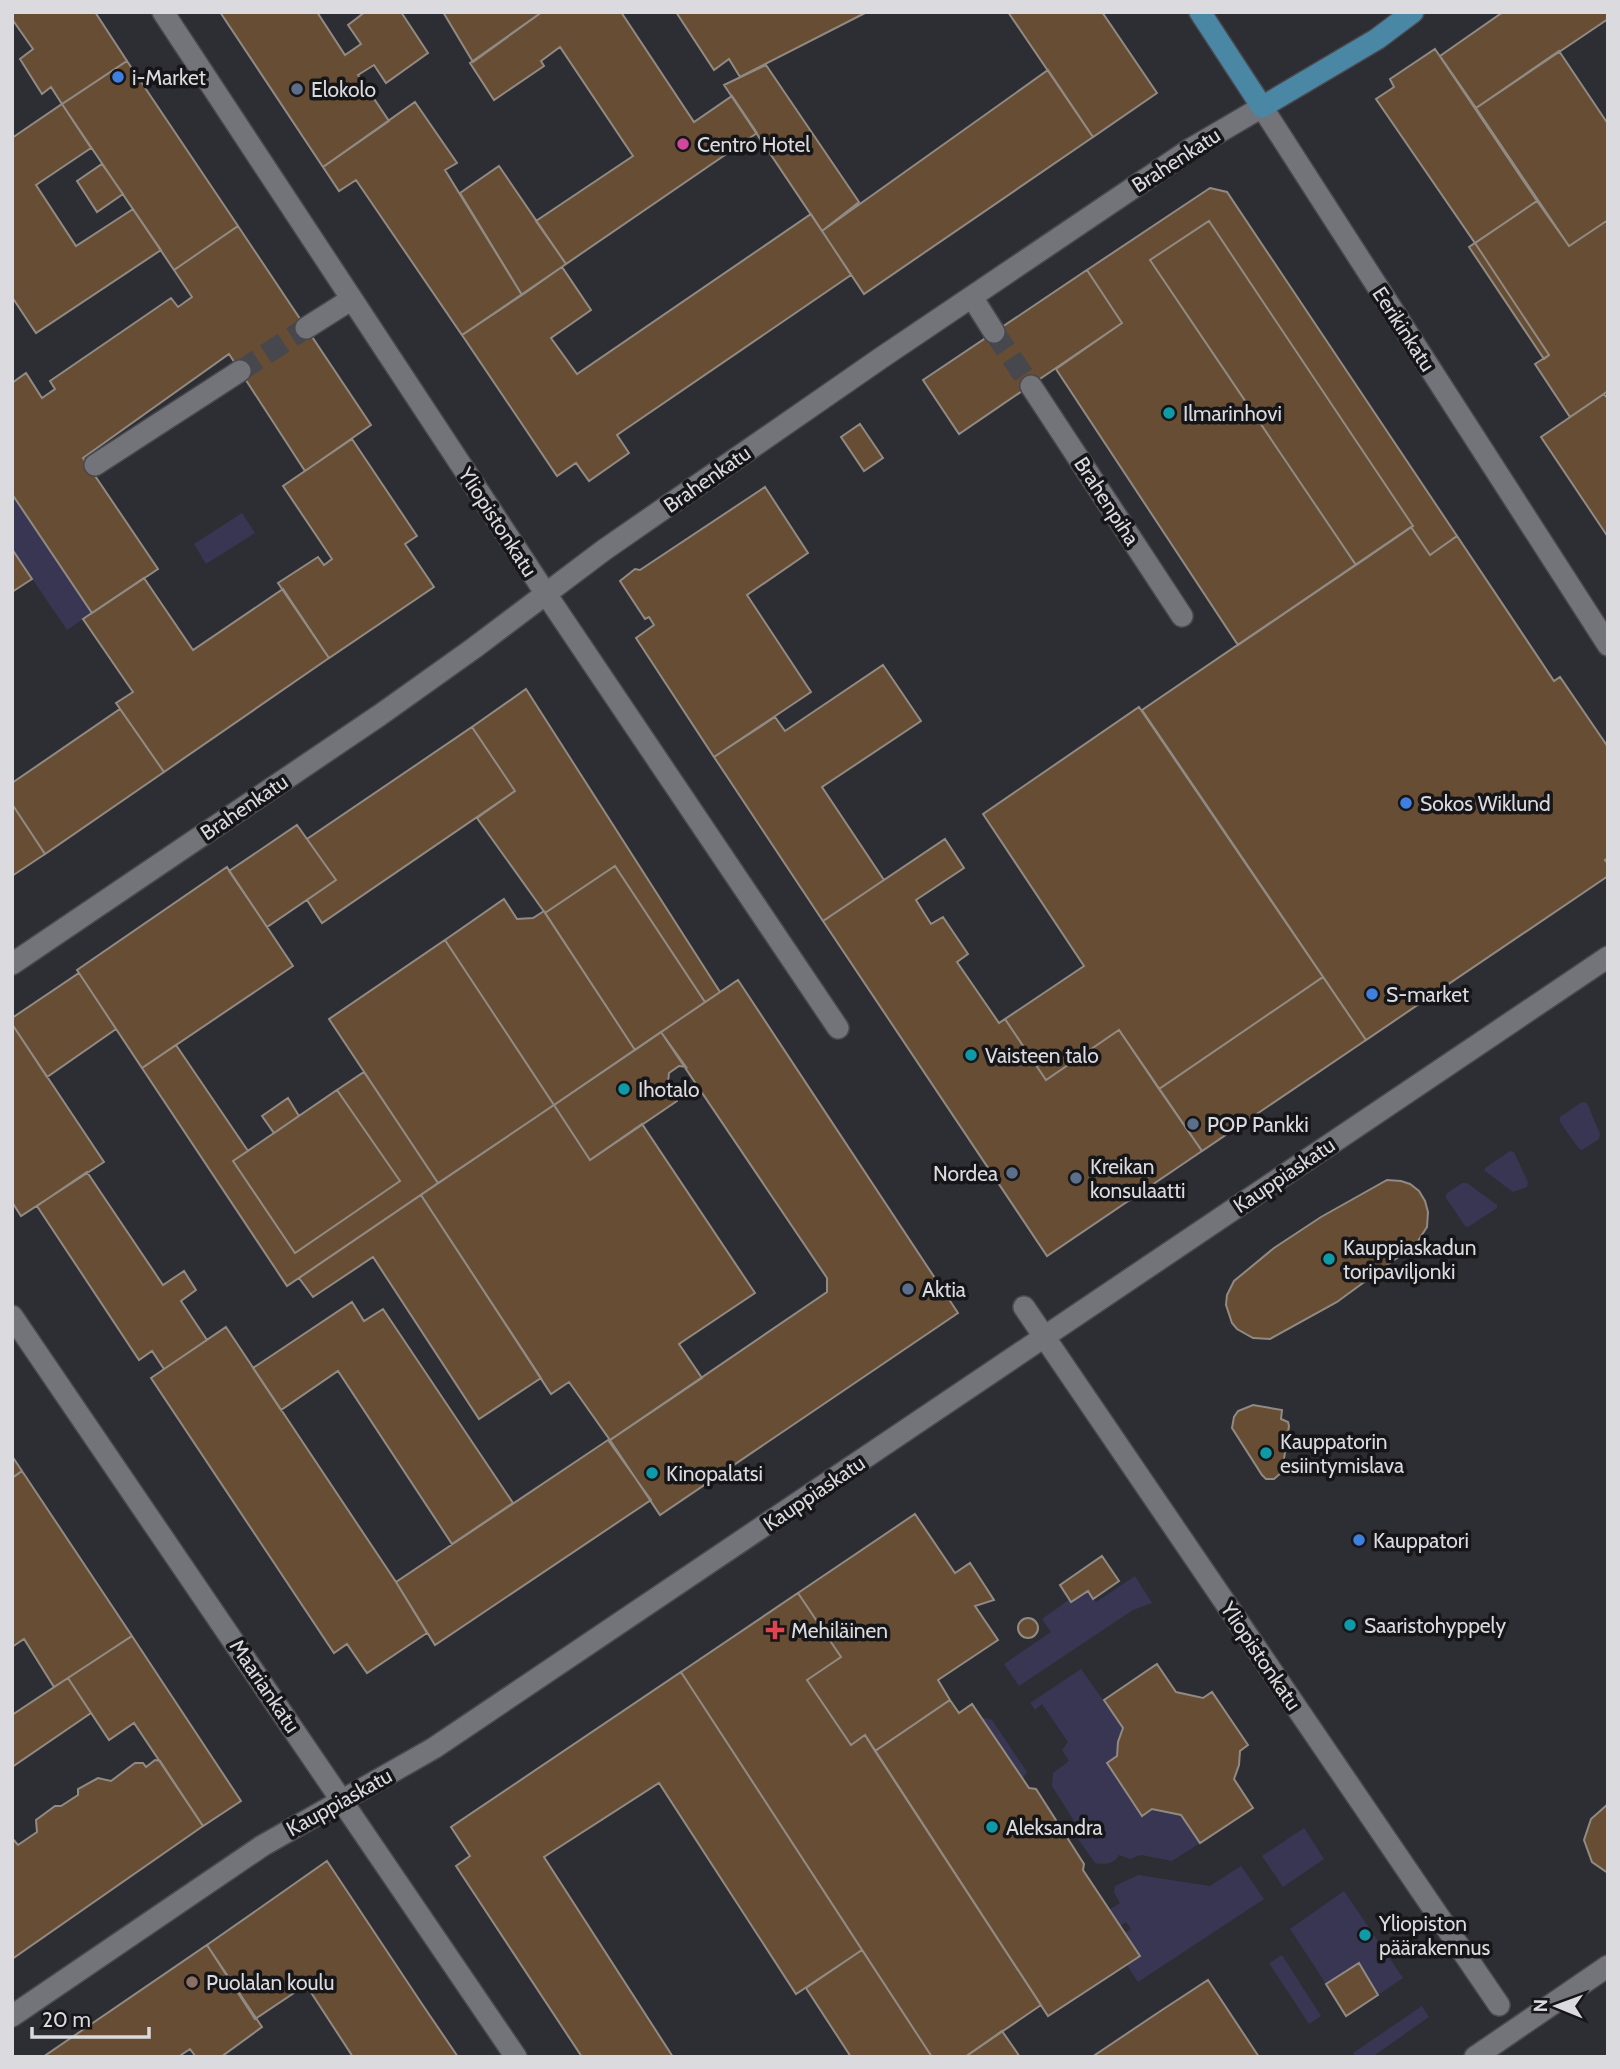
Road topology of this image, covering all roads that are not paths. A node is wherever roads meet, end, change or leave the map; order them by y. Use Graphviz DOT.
graph roads {
  1 [pos="163,12"];
  2 [pos="1200,12"];
  3 [pos="1413,12"];
  4 [pos="1262,107"];
  5 [pos="972,297"];
  6 [pos="352,299"];
  7 [pos="306,328"];
  8 [pos="994,332"];
  9 [pos="240,371"];
  10 [pos="1031,386"];
  11 [pos="95,465"];
  12 [pos="545,594"];
  13 [pos="1182,616"];
  14 [pos="1608,645"];
  15 [pos="1608,957"];
  16 [pos="12,964"];
  17 [pos="838,1028"];
  18 [pos="1024,1307"];
  19 [pos="12,1317"];
  20 [pos="1044,1336"];
  21 [pos="343,1800"];
  22 [pos="1608,1966"];
  23 [pos="1499,2005"];
  24 [pos="12,2016"];
  25 [pos="516,2057"];
  26 [pos="1475,2057"];
  1 -- 6 [label="street, Yliopistonkatu"];
  2 -- 4 [label="main road, Eerikinkatu"];
  3 -- 4 [label="main road, Brahenkatu"];
  4 -- 5 [label="street, Brahenkatu"];
  4 -- 14 [label="street, Eerikinkatu"];
  5 -- 8 [label="street"];
  5 -- 12 [label="street, Brahenkatu"];
  6 -- 7 [label="street"];
  6 -- 12 [label="street, Yliopistonkatu"];
  9 -- 11 [label="street"];
  10 -- 13 [label="street, Brahenpiha"];
  12 -- 16 [label="street, Brahenkatu"];
  12 -- 17 [label="street, Yliopistonkatu"];
  15 -- 20 [label="street, Kauppiaskatu"];
  18 -- 20 [label="street, Yliopistonkatu"];
  19 -- 21 [label="street, Maariankatu"];
  20 -- 21 [label="street, Kauppiaskatu"];
  20 -- 23 [label="street, Yliopistonkatu"];
  21 -- 24 [label="street, Kauppiaskatu"];
  21 -- 25 [label="street, Maariankatu"];
  22 -- 26 [label="street"];
}
